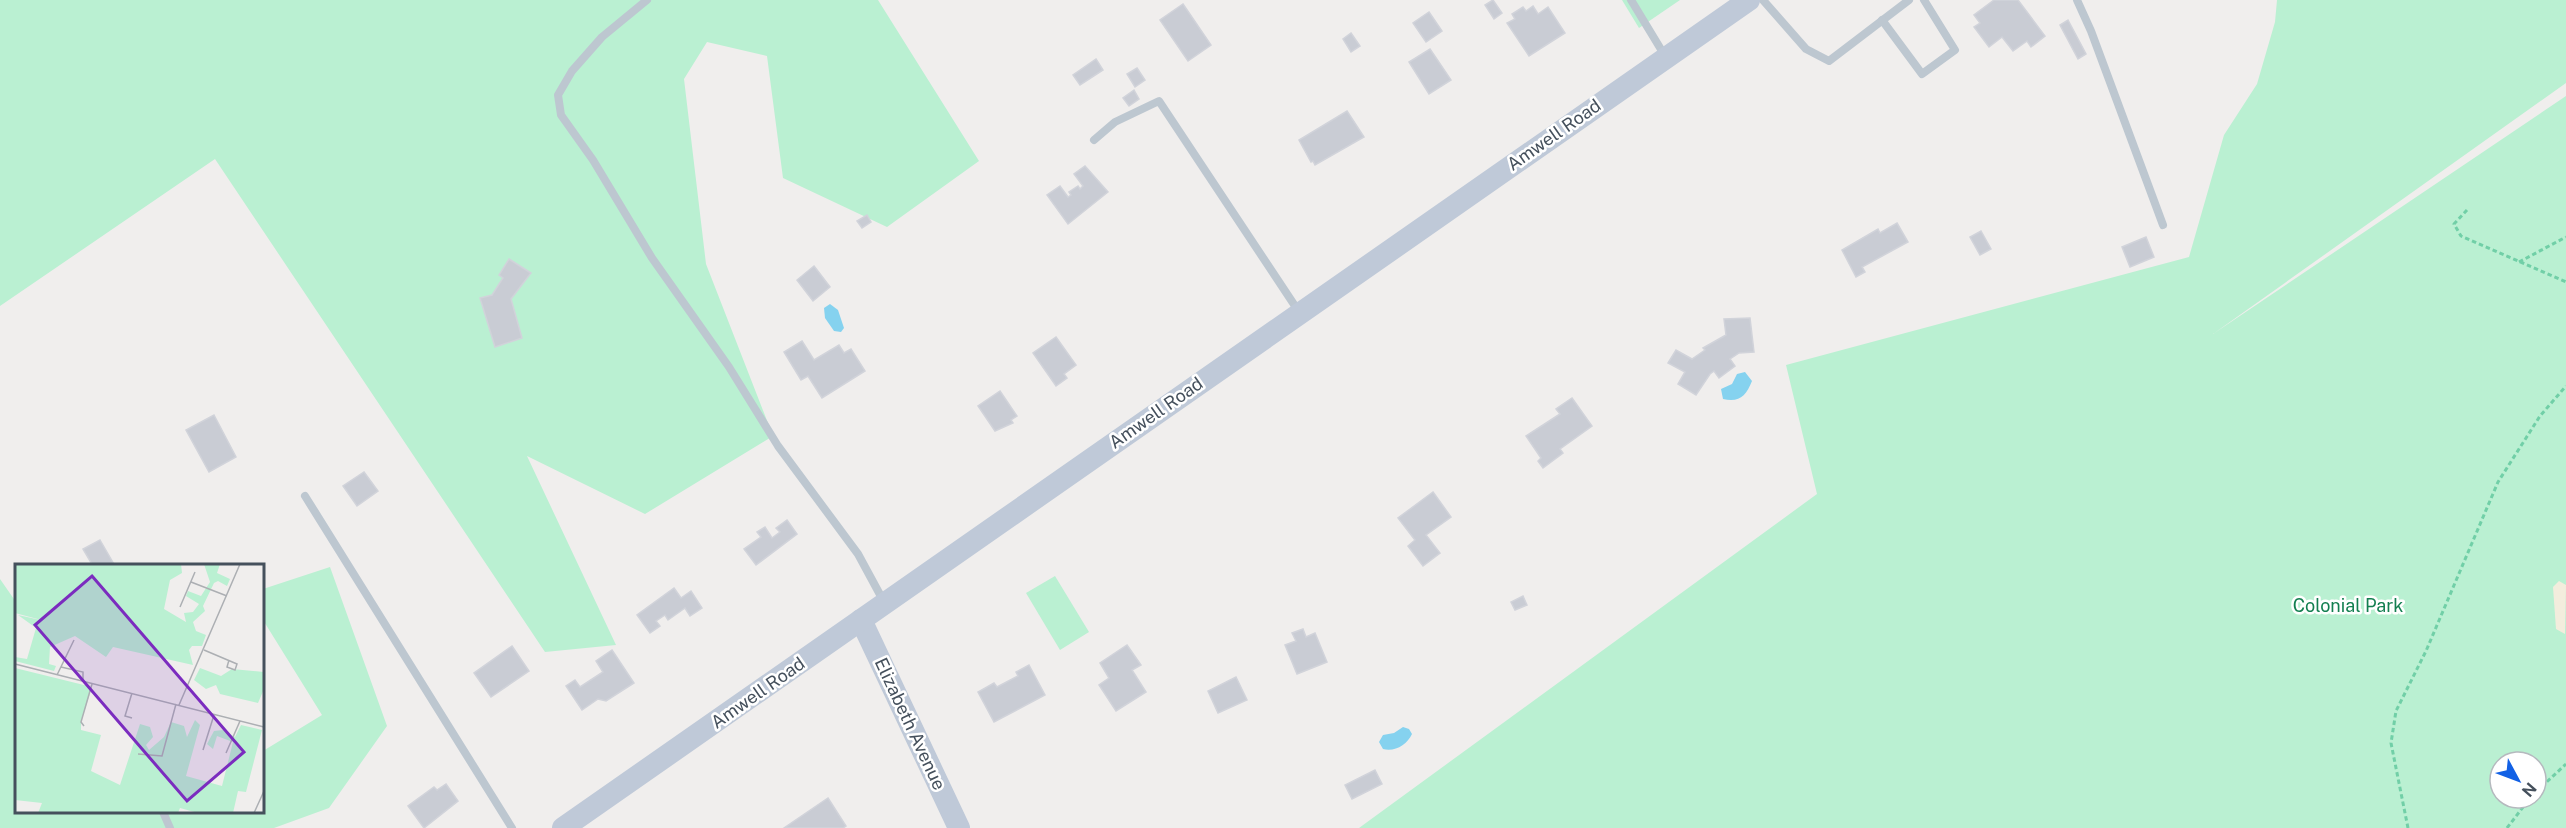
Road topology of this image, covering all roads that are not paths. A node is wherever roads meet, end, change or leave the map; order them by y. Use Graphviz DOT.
graph roads {
  1 [pos="647,0"];
  2 [pos="1630,0"];
  3 [pos="1749,0"];
  4 [pos="1764,0"];
  5 [pos="1909,0"];
  6 [pos="1923,0"];
  7 [pos="2077,0"];
  8 [pos="1882,20"];
  9 [pos="1666,57"];
  10 [pos="1094,140"];
  11 [pos="2163,225"];
  12 [pos="1300,313"];
  13 [pos="305,496"];
  14 [pos="885,603"];
  15 [pos="861,620"];
  16 [pos="164,813"];
  17 [pos="170,828"];
  18 [pos="512,828"];
  19 [pos="563,828"];
  20 [pos="959,828"];
  1 -- 14 [label="lane"];
  2 -- 9 [label="lane"];
  3 -- 9 [label="main road, Amwell Road"];
  4 -- 8 [label="lane"];
  5 -- 8 [label="lane"];
  6 -- 8 [label="lane"];
  7 -- 11 [label="lane"];
  9 -- 12 [label="main road, Amwell Road"];
  10 -- 12 [label="lane"];
  12 -- 14 [label="main road, Amwell Road"];
  13 -- 18 [label="lane"];
  14 -- 15 [label="main road, Amwell Road"];
  15 -- 19 [label="main road, Amwell Road"];
  15 -- 20 [label="main road, Elizabeth Avenue"];
  16 -- 17 [label="lane"];
}
